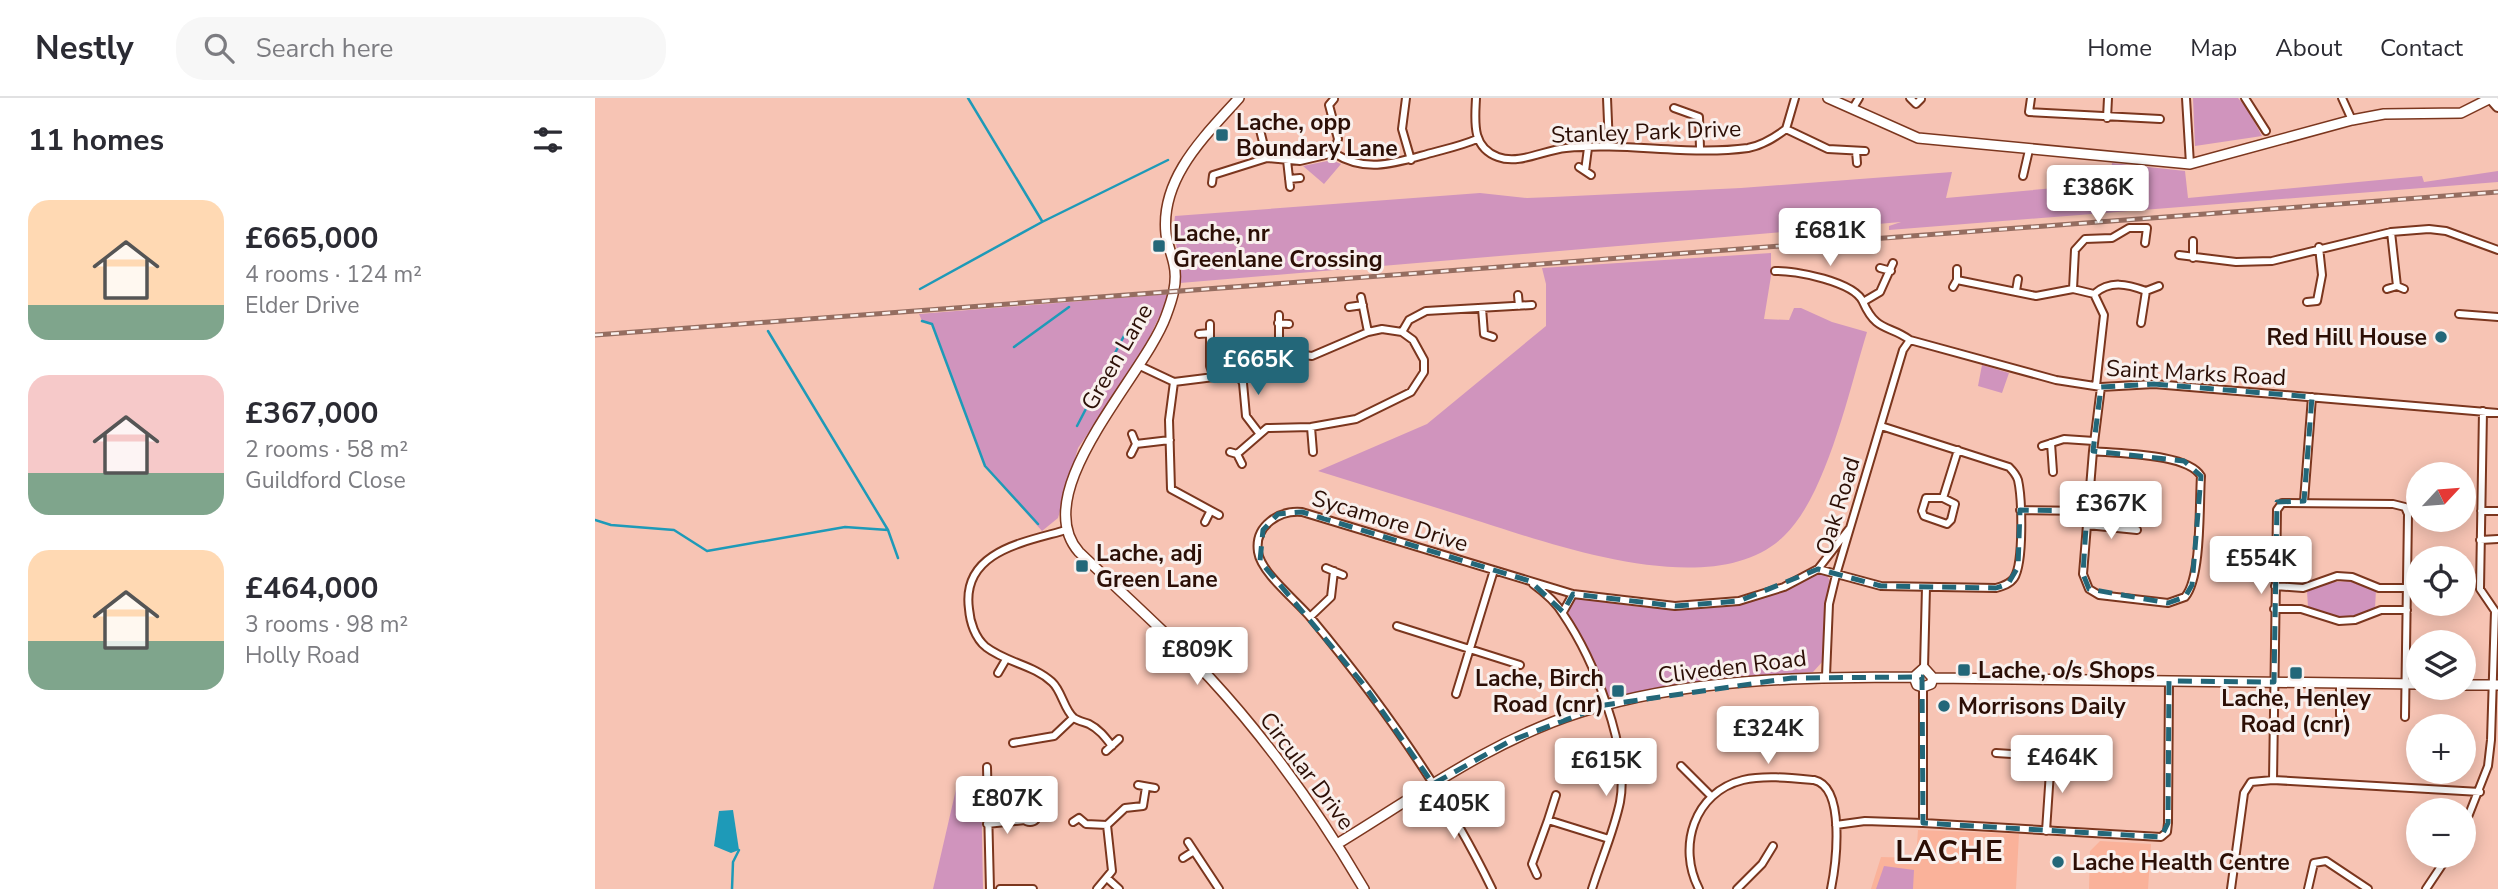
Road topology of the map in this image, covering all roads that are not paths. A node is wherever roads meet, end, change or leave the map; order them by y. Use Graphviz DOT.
graph roads {
  1 [pos="1239,98"];
  2 [pos="1406,98"];
  3 [pos="1476,98"];
  4 [pos="1607,98"];
  5 [pos="1795,98"];
  6 [pos="1828,98"];
  7 [pos="1859,98"];
  8 [pos="1910,98"];
  9 [pos="2031,98"];
  10 [pos="2108,98"];
  11 [pos="2186,98"];
  12 [pos="2245,98"];
  13 [pos="2342,98"];
  14 [pos="2491,98"];
  15 [pos="1335,99"];
  16 [pos="1921,99"];
  17 [pos="1321,100"];
  18 [pos="1329,105"];
  19 [pos="2498,106"];
  20 [pos="1674,108"];
  21 [pos="1853,108"];
  22 [pos="1707,113"];
  23 [pos="1699,117"];
  24 [pos="2107,118"];
  25 [pos="2160,119"];
  26 [pos="2269,119"];
  27 [pos="2352,120"];
  28 [pos="2262,123"];
  29 [pos="1259,126"];
  30 [pos="1786,129"];
  31 [pos="2266,131"];
  32 [pos="1477,139"];
  33 [pos="1609,146"];
  34 [pos="1588,148"];
  35 [pos="1700,148"];
  36 [pos="2029,150"];
  37 [pos="1856,151"];
  38 [pos="1865,151"];
  39 [pos="1334,153"];
  40 [pos="1268,158"];
  41 [pos="1287,160"];
  42 [pos="1411,160"];
  43 [pos="1857,163"];
  44 [pos="2190,164"];
  45 [pos="2026,167"];
  46 [pos="1207,168"];
  47 [pos="1585,171"];
  48 [pos="2036,171"];
  49 [pos="1213,175"];
  50 [pos="2023,176"];
  51 [pos="1300,178"];
  52 [pos="1289,179"];
  53 [pos="1212,183"];
  54 [pos="1290,187"];
  55 [pos="2391,232"];
  56 [pos="2193,241"];
  57 [pos="2145,243"];
  58 [pos="2319,247"];
  59 [pos="2498,250"];
  60 [pos="2179,255"];
  61 [pos="2193,258"];
  62 [pos="1893,263"];
  63 [pos="1816,267"];
  64 [pos="1881,268"];
  65 [pos="1957,270"];
  66 [pos="1775,271"];
  67 [pos="1891,271"];
  68 [pos="1813,277"];
  69 [pos="2018,279"];
  70 [pos="1957,280"];
  71 [pos="2159,286"];
  72 [pos="1952,287"];
  73 [pos="2073,289"];
  74 [pos="2387,289"];
  75 [pos="2016,290"];
  76 [pos="2146,291"];
  77 [pos="2094,294"];
  78 [pos="1518,295"];
  79 [pos="2316,301"];
  80 [pos="1863,302"];
  81 [pos="2307,302"];
  82 [pos="1532,305"];
  83 [pos="1519,306"];
  84 [pos="2325,306"];
  85 [pos="1349,307"];
  86 [pos="1482,308"];
  87 [pos="2459,314"];
  88 [pos="1279,315"];
  89 [pos="2498,317"];
  90 [pos="1278,323"];
  91 [pos="2141,323"];
  92 [pos="1210,324"];
  93 [pos="1289,324"];
  94 [pos="1368,332"];
  95 [pos="1402,332"];
  96 [pos="1210,333"];
  97 [pos="1199,334"];
  98 [pos="1484,334"];
  99 [pos="1493,337"];
  100 [pos="1475,338"];
  101 [pos="1910,340"];
  102 [pos="1279,352"];
  103 [pos="1140,366"];
  104 [pos="1238,374"];
  105 [pos="1214,377"];
  106 [pos="1174,382"];
  107 [pos="2099,387"];
  108 [pos="2312,397"];
  109 [pos="2483,411"];
  110 [pos="2498,413"];
  111 [pos="1881,426"];
  112 [pos="1311,427"];
  113 [pos="1259,433"];
  114 [pos="1132,434"];
  115 [pos="1170,440"];
  116 [pos="2094,441"];
  117 [pos="2050,443"];
  118 [pos="1136,444"];
  119 [pos="2042,446"];
  120 [pos="1958,450"];
  121 [pos="2093,451"];
  122 [pos="1313,452"];
  123 [pos="1131,454"];
  124 [pos="1243,464"];
  125 [pos="2053,472"];
  126 [pos="1943,498"];
  127 [pos="2304,501"];
  128 [pos="2020,510"];
  129 [pos="2087,511"];
  130 [pos="2481,511"];
  131 [pos="2498,511"];
  132 [pos="1210,512"];
  133 [pos="1219,515"];
  134 [pos="1205,522"];
  135 [pos="2087,525"];
  136 [pos="1849,529"];
  137 [pos="1066,530"];
  138 [pos="2137,530"];
  139 [pos="2498,539"];
  140 [pos="2480,540"];
  141 [pos="2408,546"];
  142 [pos="1326,568"];
  143 [pos="1818,569"];
  144 [pos="1494,570"];
  145 [pos="1334,571"];
  146 [pos="1343,575"];
  147 [pos="1836,575"];
  148 [pos="1530,581"];
  149 [pos="2275,586"];
  150 [pos="1926,587"];
  151 [pos="2406,588"];
  152 [pos="1573,594"];
  153 [pos="2274,609"];
  154 [pos="2406,610"];
  155 [pos="2496,610"];
  156 [pos="1563,612"];
  157 [pos="1310,617"];
  158 [pos="1397,626"];
  159 [pos="1470,648"];
  160 [pos="1005,661"];
  161 [pos="1520,665"];
  162 [pos="1924,668"];
  163 [pos="998,673"];
  164 [pos="1826,676"];
  165 [pos="1914,677"];
  166 [pos="1933,678"];
  167 [pos="2169,681"];
  168 [pos="2274,682"];
  169 [pos="2340,684"];
  170 [pos="2406,684"];
  171 [pos="2476,685"];
  172 [pos="2496,685"];
  173 [pos="1923,687"];
  174 [pos="1456,694"];
  175 [pos="1605,705"];
  176 [pos="2340,715"];
  177 [pos="2405,717"];
  178 [pos="1073,718"];
  179 [pos="1119,739"];
  180 [pos="1024,742"];
  181 [pos="1013,743"];
  182 [pos="1112,746"];
  183 [pos="1025,750"];
  184 [pos="1106,751"];
  185 [pos="1996,753"];
  186 [pos="2050,757"];
  187 [pos="2105,760"];
  188 [pos="1681,766"];
  189 [pos="987,767"];
  190 [pos="2273,780"];
  191 [pos="1433,784"];
  192 [pos="1138,785"];
  193 [pos="1146,787"];
  194 [pos="1156,788"];
  195 [pos="2480,792"];
  196 [pos="1556,795"];
  197 [pos="1711,796"];
  198 [pos="2476,801"];
  199 [pos="1083,811"];
  200 [pos="1025,820"];
  201 [pos="1548,820"];
  202 [pos="1923,823"];
  203 [pos="987,824"];
  204 [pos="1107,825"];
  205 [pos="1836,825"];
  206 [pos="2046,831"];
  207 [pos="1609,839"];
  208 [pos="1188,842"];
  209 [pos="1337,844"];
  210 [pos="1773,846"];
  211 [pos="1194,851"];
  212 [pos="1183,858"];
  213 [pos="2440,868"];
  214 [pos="1527,874"];
  215 [pos="1108,879"];
  216 [pos="990,889"];
  217 [pos="1000,889"];
  218 [pos="1033,889"];
  219 [pos="1097,889"];
  220 [pos="1119,889"];
  221 [pos="1219,889"];
  222 [pos="1364,889"];
  223 [pos="1492,889"];
  224 [pos="1592,889"];
  225 [pos="1699,889"];
  226 [pos="1737,889"];
  227 [pos="1831,889"];
  228 [pos="2231,889"];
  229 [pos="2308,889"];
  230 [pos="2368,889"];
  231 [pos="2426,889"];
  1 -- 103 [label="street, Green Lane"];
  2 -- 42 [label="street"];
  3 -- 32 [label="street"];
  4 -- 33 [label="street"];
  5 -- 30 [label="street"];
  6 -- 21 [label="street"];
  7 -- 21 [label="street"];
  8 -- 16 [label="street"];
  9 -- 24 [label="street"];
  10 -- 24 [label="street"];
  11 -- 44 [label="street"];
  12 -- 28 [label="street"];
  13 -- 27 [label="street"];
  14 -- 19 [label="main road"];
  14 -- 27 [label="street"];
  15 -- 18 [label="street"];
  17 -- 18 [label="street"];
  18 -- 39 [label="street"];
  20 -- 23 [label="street"];
  21 -- 36 [label="street"];
  22 -- 23 [label="street"];
  23 -- 35 [label="street"];
  24 -- 25 [label="street"];
  26 -- 28 [label="street"];
  27 -- 44 [label="street"];
  28 -- 31 [label="street"];
  29 -- 40 [label="street"];
  30 -- 35 [label="street, Stanley Park Drive"];
  30 -- 37 [label="street"];
  32 -- 34 [label="street, Stanley Park Drive"];
  32 -- 42 [label="street"];
  33 -- 34 [label="street, Stanley Park Drive"];
  33 -- 35 [label="street, Stanley Park Drive"];
  34 -- 47 [label="street"];
  36 -- 44 [label="street"];
  36 -- 45 [label="street"];
  37 -- 38 [label="street"];
  37 -- 43 [label="street"];
  39 -- 41 [label="street"];
  39 -- 42 [label="street"];
  40 -- 41 [label="street"];
  40 -- 49 [label="street"];
  41 -- 52 [label="street"];
  45 -- 48 [label="street"];
  45 -- 50 [label="street"];
  46 -- 49 [label="street"];
  49 -- 53 [label="street"];
  51 -- 52 [label="street"];
  52 -- 54 [label="street"];
  55 -- 58 [label="street"];
  55 -- 59 [label="street"];
  55 -- 74 [label="street"];
  56 -- 61 [label="street"];
  57 -- 73 [label="street"];
  58 -- 61 [label="street"];
  58 -- 79 [label="street"];
  60 -- 61 [label="street"];
  62 -- 67 [label="street"];
  63 -- 68 [label="street"];
  64 -- 67 [label="street"];
  65 -- 70 [label="street"];
  66 -- 68 [label="street"];
  67 -- 80 [label="street"];
  68 -- 80 [label="street"];
  69 -- 75 [label="street"];
  70 -- 72 [label="street"];
  70 -- 75 [label="street"];
  71 -- 76 [label="street"];
  73 -- 75 [label="street"];
  73 -- 77 [label="street"];
  76 -- 77 [label="street"];
  76 -- 91 [label="street"];
  77 -- 107 [label="street"];
  78 -- 83 [label="street"];
  79 -- 81 [label="street"];
  79 -- 84 [label="street"];
  80 -- 101 [label="street, Saint Marks Road"];
  82 -- 83 [label="street"];
  83 -- 86 [label="street"];
  85 -- 94 [label="street"];
  86 -- 95 [label="street"];
  86 -- 98 [label="street"];
  87 -- 89 [label="street"];
  88 -- 90 [label="street"];
  90 -- 93 [label="street"];
  90 -- 102 [label="street"];
  92 -- 96 [label="street"];
  94 -- 95 [label="street"];
  94 -- 102 [label="street"];
  95 -- 112 [label="street"];
  96 -- 97 [label="street"];
  96 -- 105 [label="street"];
  98 -- 99 [label="street"];
  98 -- 100 [label="street"];
  101 -- 107 [label="street, Saint Marks Road"];
  101 -- 111 [label="street, Oak Road"];
  102 -- 104 [label="street"];
  103 -- 106 [label="street"];
  103 -- 137 [label="street, Green Lane"];
  104 -- 105 [label="street"];
  104 -- 113 [label="street"];
  105 -- 106 [label="street"];
  106 -- 115 [label="street"];
  107 -- 108 [label="street, Saint Marks Road"];
  107 -- 116 [label="street"];
  108 -- 109 [label="street, Saint Marks Road"];
  108 -- 127 [label="street"];
  109 -- 110 [label="street, Saint Marks Road"];
  109 -- 130 [label="street"];
  111 -- 120 [label="street"];
  111 -- 136 [label="street, Oak Road"];
  112 -- 113 [label="street"];
  112 -- 122 [label="street"];
  113 -- 124 [label="street"];
  114 -- 118 [label="street"];
  115 -- 118 [label="street"];
  115 -- 132 [label="street"];
  116 -- 117 [label="street"];
  116 -- 121 [label="street"];
  117 -- 119 [label="street"];
  117 -- 125 [label="street"];
  118 -- 123 [label="street"];
  120 -- 126 [label="street"];
  120 -- 128 [label="street"];
  121 -- 129 [label="street"];
  121 -- 135 [label="street"];
  126 -- 126 [label="street"];
  127 -- 141 [label="street"];
  127 -- 149 [label="street"];
  128 -- 129 [label="street"];
  128 -- 150 [label="street"];
  129 -- 135 [label="street"];
  130 -- 131 [label="street"];
  130 -- 140 [label="street"];
  132 -- 133 [label="street"];
  132 -- 134 [label="street"];
  135 -- 138 [label="street"];
  136 -- 143 [label="street, Sycamore Drive"];
  136 -- 147 [label="street, Oak Road"];
  137 -- 160 [label="street"];
  137 -- 209 [label="street, Circular Drive"];
  139 -- 140 [label="street"];
  140 -- 155 [label="street"];
  142 -- 145 [label="street"];
  143 -- 147 [label="street"];
  143 -- 152 [label="street, Sycamore Drive"];
  144 -- 148 [label="street, Sycamore Drive"];
  144 -- 157 [label="street, Sycamore Drive"];
  144 -- 159 [label="street"];
  145 -- 146 [label="street"];
  145 -- 157 [label="street"];
  147 -- 150 [label="street"];
  147 -- 164 [label="street, Oak Road"];
  148 -- 152 [label="street, Sycamore Drive"];
  148 -- 156 [label="street"];
  149 -- 151 [label="street"];
  149 -- 153 [label="street"];
  150 -- 162 [label="street"];
  152 -- 156 [label="street"];
  153 -- 154 [label="street"];
  153 -- 168 [label="street"];
  155 -- 172 [label="street"];
  156 -- 175 [label="street"];
  157 -- 191 [label="street, Sycamore Drive"];
  158 -- 159 [label="street"];
  159 -- 161 [label="street"];
  159 -- 174 [label="street"];
  160 -- 163 [label="street"];
  160 -- 178 [label="street"];
  162 -- 165 [label="street"];
  162 -- 166 [label="street"];
  164 -- 165 [label="street, Cliveden Road"];
  164 -- 175 [label="street, Cliveden Road"];
  165 -- 173 [label="street"];
  166 -- 167 [label="street"];
  166 -- 173 [label="street"];
  167 -- 168 [label="street"];
  167 -- 206 [label="street"];
  168 -- 169 [label="street"];
  168 -- 190 [label="street"];
  169 -- 170 [label="street"];
  169 -- 176 [label="street"];
  170 -- 177 [label="street"];
  171 -- 172 [label="street"];
  172 -- 195 [label="street"];
  173 -- 202 [label="street"];
  175 -- 191 [label="street, Cliveden Road"];
  175 -- 207 [label="street"];
  178 -- 180 [label="street"];
  178 -- 182 [label="street"];
  179 -- 182 [label="street"];
  180 -- 181 [label="street"];
  180 -- 183 [label="street"];
  182 -- 184 [label="street"];
  185 -- 186 [label="street"];
  186 -- 187 [label="street"];
  186 -- 206 [label="street"];
  188 -- 197 [label="street"];
  189 -- 203 [label="street"];
  190 -- 195 [label="street"];
  190 -- 228 [label="street"];
  191 -- 209 [label="street, Cliveden Road"];
  191 -- 223 [label="street, Sycamore Drive"];
  192 -- 193 [label="street"];
  193 -- 194 [label="street"];
  193 -- 204 [label="street"];
  195 -- 198 [label="street"];
  196 -- 201 [label="street"];
  197 -- 205 [label="street"];
  197 -- 225 [label="street"];
  199 -- 204 [label="street"];
  200 -- 203 [label="street"];
  201 -- 207 [label="street"];
  201 -- 214 [label="street"];
  202 -- 205 [label="street"];
  202 -- 206 [label="street"];
  203 -- 216 [label="street"];
  204 -- 215 [label="street"];
  205 -- 227 [label="street"];
  207 -- 224 [label="street"];
  208 -- 211 [label="street"];
  209 -- 222 [label="street, Circular Drive"];
  210 -- 226 [label="street"];
  211 -- 212 [label="street"];
  211 -- 221 [label="street"];
  213 -- 231 [label="street"];
  215 -- 219 [label="street"];
  215 -- 220 [label="street"];
  217 -- 218 [label="street"];
  229 -- 230 [label="street"];
}
